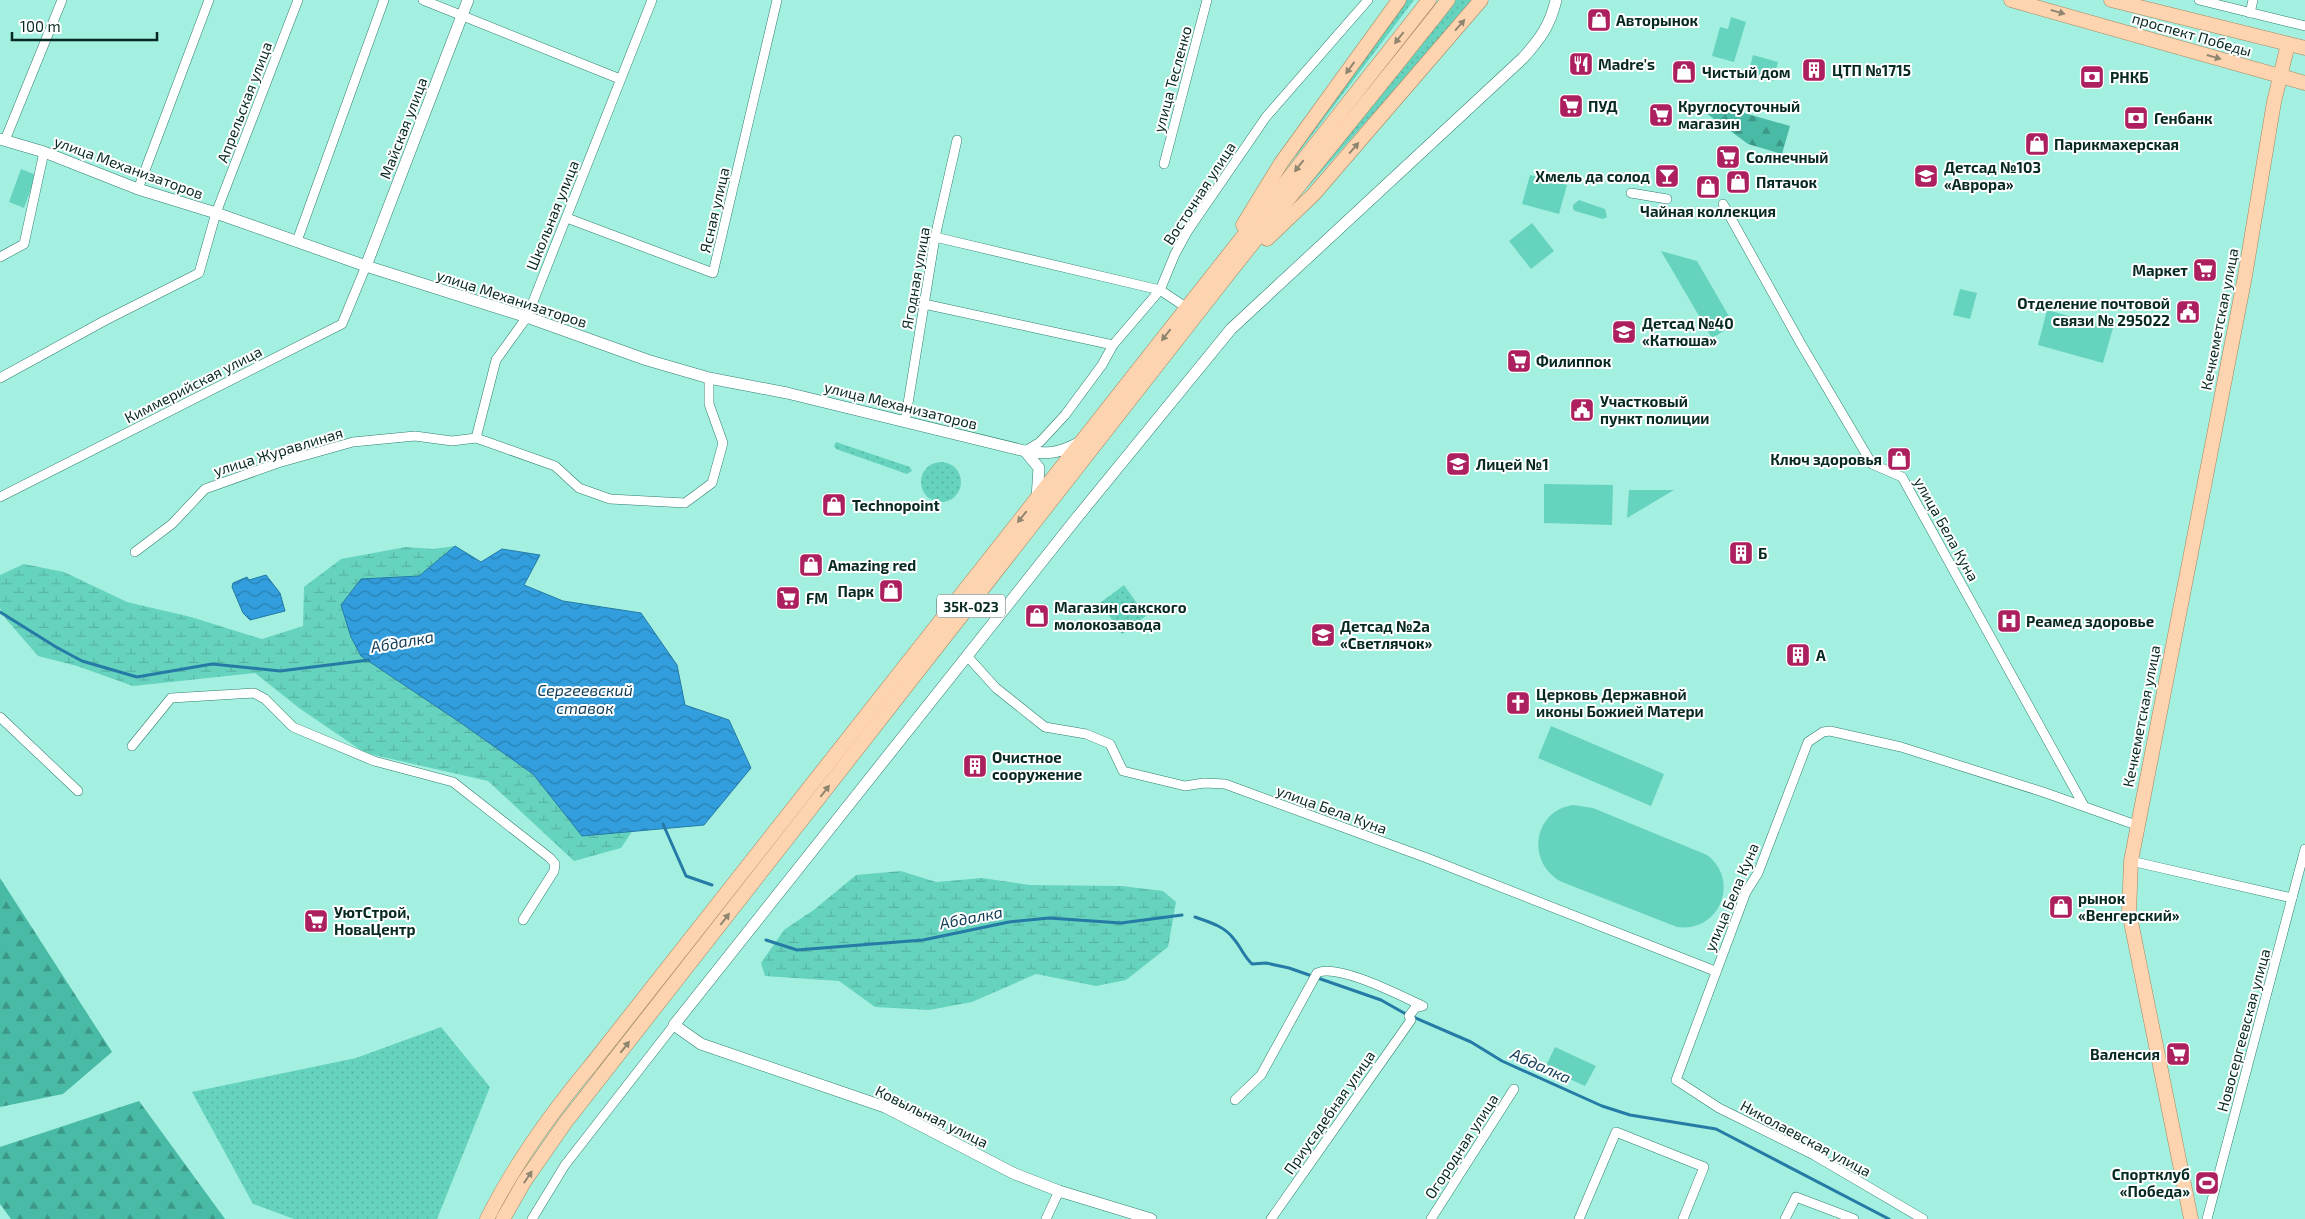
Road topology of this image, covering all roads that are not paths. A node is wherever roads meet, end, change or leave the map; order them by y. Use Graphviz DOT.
graph roads {
  1 [pos="62,0"];
  2 [pos="209,0"];
  3 [pos="298,0"];
  4 [pos="384,0"];
  5 [pos="422,0"];
  6 [pos="468,0"];
  7 [pos="652,0"];
  8 [pos="777,0"];
  9 [pos="1207,0"];
  10 [pos="1368,0"];
  11 [pos="1399,0"];
  12 [pos="1429,0"];
  13 [pos="1448,0"];
  14 [pos="1481,0"];
  15 [pos="1556,0"];
  16 [pos="2011,0"];
  17 [pos="2111,0"];
  18 [pos="2199,0"];
  19 [pos="2253,0"];
  20 [pos="2250,13"];
  21 [pos="462,16"];
  22 [pos="2305,26"];
  23 [pos="2288,44"];
  24 [pos="2305,48"];
  25 [pos="2280,76"];
  26 [pos="620,79"];
  27 [pos="2305,83"];
  28 [pos="2,140"];
  29 [pos="957,140"];
  30 [pos="44,152"];
  31 [pos="1164,164"];
  32 [pos="138,189"];
  33 [pos="1632,192"];
  34 [pos="1667,199"];
  35 [pos="1723,204"];
  36 [pos="216,213"];
  37 [pos="567,218"];
  38 [pos="935,237"];
  39 [pos="296,241"];
  40 [pos="0,257"];
  41 [pos="1224,260"];
  42 [pos="366,266"];
  43 [pos="1222,283"];
  44 [pos="1160,290"];
  45 [pos="924,304"];
  46 [pos="1187,308"];
  47 [pos="526,317"];
  48 [pos="1113,345"];
  49 [pos="0,378"];
  50 [pos="709,378"];
  51 [pos="905,422"];
  52 [pos="476,438"];
  53 [pos="1084,439"];
  54 [pos="1025,451"];
  55 [pos="0,497"];
  56 [pos="1037,498"];
  57 [pos="135,552"];
  58 [pos="968,657"];
  59 [pos="0,717"];
  60 [pos="132,746"];
  61 [pos="78,791"];
  62 [pos="2084,806"];
  63 [pos="2136,824"];
  64 [pos="2305,849"];
  65 [pos="2131,861"];
  66 [pos="2292,898"];
  67 [pos="523,920"];
  68 [pos="1715,971"];
  69 [pos="674,1026"];
  70 [pos="1676,1080"];
  71 [pos="1514,1089"];
  72 [pos="1235,1100"];
  73 [pos="1059,1191"];
  74 [pos="487,1219"];
  75 [pos="503,1219"];
  76 [pos="532,1219"];
  77 [pos="1046,1219"];
  78 [pos="1151,1219"];
  79 [pos="1270,1219"];
  80 [pos="1430,1219"];
  81 [pos="1579,1219"];
  82 [pos="1683,1219"];
  83 [pos="1785,1219"];
  84 [pos="1854,1219"];
  85 [pos="1924,1219"];
  86 [pos="2191,1219"];
  87 [pos="2207,1219"];
  1 -- 28 [label="street"];
  2 -- 32 [label="street"];
  3 -- 36 [label="street, Апрельская улица"];
  4 -- 39 [label="street"];
  5 -- 21 [label="street"];
  6 -- 21 [label="street, Майская улица"];
  7 -- 26 [label="street, Школьная улица"];
  8 -- 37 [label="street, Ясная улица"];
  9 -- 31 [label="street, улица Тесленко"];
  10 -- 44 [label="street, Восточная улица"];
  11 -- 41 [label="main road, one-way"];
  12 -- 41 [label="main road, 35К-023, one-way"];
  13 -- 43 [label="main road, 35К-023"];
  43 -- 14 [label="main road, one-way"];
  15 -- 58 [label="street"];
  16 -- 25 [label="main road, проспект Победы, one-way"];
  17 -- 23 [label="main road, проспект Победы"];
  18 -- 20 [label="street"];
  19 -- 20 [label="street"];
  20 -- 22 [label="street"];
  21 -- 26 [label="street"];
  21 -- 42 [label="street, Майская улица"];
  23 -- 24 [label="main road, проспект Победы"];
  23 -- 25 [label="main road, Кечкеметская улица"];
  25 -- 27 [label="main road, проспект Победы"];
  25 -- 63 [label="main road, Кечкеметская улица"];
  26 -- 37 [label="street, Школьная улица"];
  28 -- 30 [label="street, улица Механизаторов"];
  29 -- 38 [label="street, Ягодная улица"];
  30 -- 32 [label="street, улица Механизаторов"];
  30 -- 40 [label="street"];
  32 -- 36 [label="street, улица Механизаторов"];
  33 -- 34 [label="street"];
  35 -- 62 [label="street, улица Бела Куна"];
  36 -- 39 [label="street, улица Механизаторов"];
  36 -- 49 [label="street, Апрельская улица"];
  37 -- 47 [label="street, Школьная улица"];
  38 -- 44 [label="street"];
  38 -- 45 [label="street, Ягодная улица"];
  39 -- 42 [label="street, улица Механизаторов"];
  41 -- 46 [label="main road, 35К-023"];
  42 -- 47 [label="street, улица Механизаторов"];
  42 -- 55 [label="street, Киммерийская улица"];
  75 -- 43 [label="main road, 35К-023, one-way"];
  44 -- 46 [label="street"];
  44 -- 48 [label="street, Восточная улица"];
  45 -- 48 [label="street"];
  45 -- 51 [label="street, Ягодная улица"];
  46 -- 53 [label="main road, 35К-023, one-way"];
  47 -- 50 [label="street, улица Механизаторов"];
  47 -- 52 [label="street, Школьная улица"];
  48 -- 54 [label="street, Восточная улица"];
  50 -- 51 [label="street, улица Механизаторов"];
  50 -- 52 [label="street, улица Журавлиная"];
  51 -- 54 [label="street, улица Механизаторов"];
  52 -- 57 [label="street, улица Журавлиная"];
  53 -- 54 [label="street, улица Механизаторов"];
  53 -- 56 [label="main road, 35К-023"];
  54 -- 56 [label="street"];
  56 -- 74 [label="main road, 35К-023, one-way"];
  58 -- 68 [label="street, улица Бела Куна"];
  58 -- 69 [label="street"];
  59 -- 61 [label="street"];
  60 -- 67 [label="street"];
  62 -- 63 [label="street, улица Бела Куна"];
  62 -- 68 [label="street, улица Бела Куна"];
  63 -- 65 [label="main road, Кечкеметская улица"];
  64 -- 66 [label="street, Новосергеевская улица"];
  65 -- 66 [label="street"];
  65 -- 86 [label="main road, Кечкеметская улица"];
  66 -- 87 [label="street, Новосергеевская улица"];
  68 -- 70 [label="street, улица Бела Куна"];
  69 -- 73 [label="street, Ковыльная улица"];
  69 -- 76 [label="street"];
  70 -- 85 [label="street, Николаевская улица"];
  71 -- 80 [label="street, Огородная улица"];
  72 -- 79 [label="street, Приусадебная улица"];
  73 -- 77 [label="street"];
  73 -- 78 [label="street, Ковыльная улица"];
  81 -- 82 [label="street"];
  83 -- 84 [label="street"];
}
